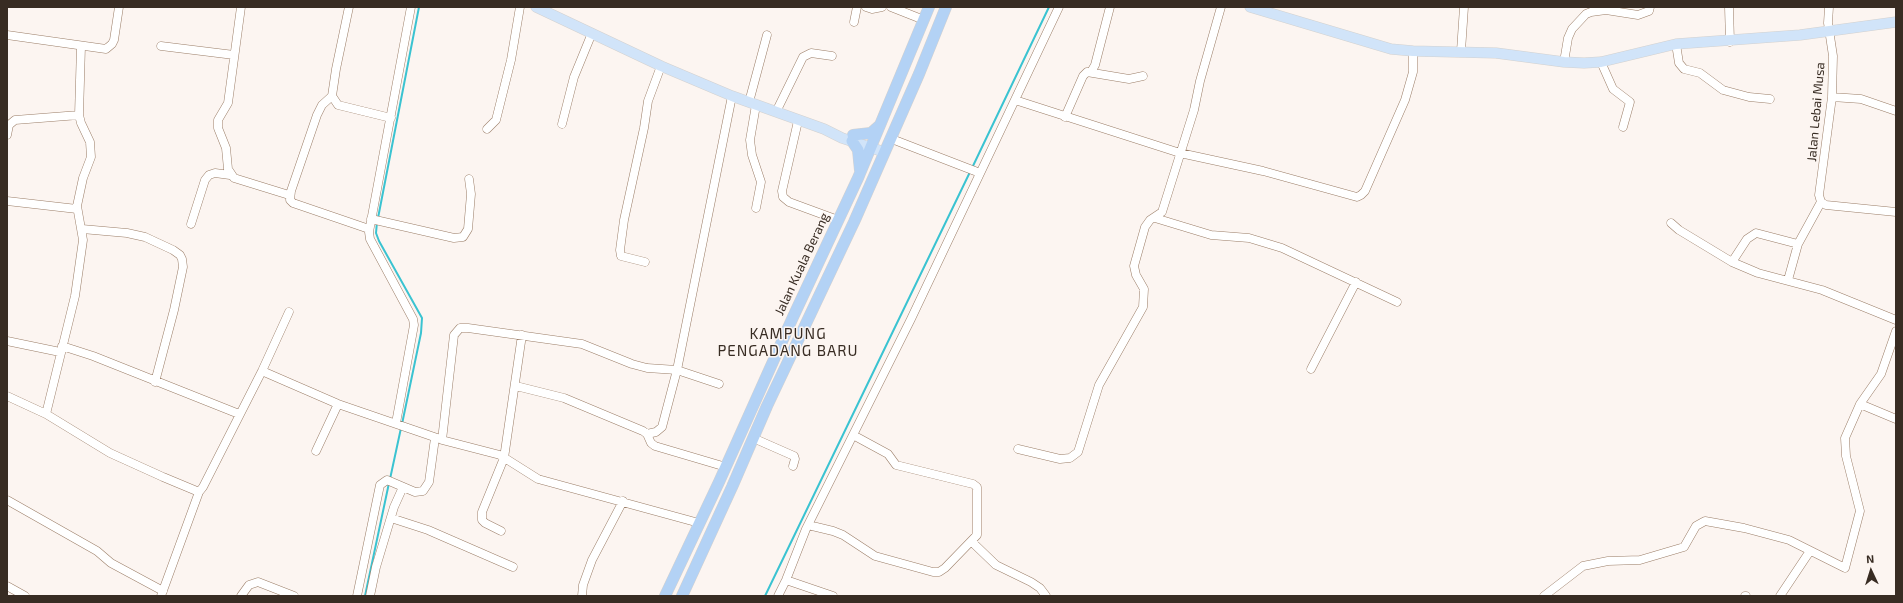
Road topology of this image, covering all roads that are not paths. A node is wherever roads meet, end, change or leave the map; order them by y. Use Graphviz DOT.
graph roads {
  1 [pos="119,7"];
  2 [pos="241,7"];
  3 [pos="349,7"];
  4 [pos="410,7"];
  5 [pos="520,7"];
  6 [pos="536,7"];
  7 [pos="857,7"];
  8 [pos="866,7"];
  9 [pos="882,7"];
  10 [pos="891,7"];
  11 [pos="929,7"];
  12 [pos="1059,7"];
  13 [pos="1110,7"];
  14 [pos="1221,7"];
  15 [pos="1250,7"];
  16 [pos="1464,7"];
  17 [pos="1650,7"];
  18 [pos="1729,7"];
  19 [pos="1829,7"];
  20 [pos="945,9"];
  21 [pos="924,20"];
  22 [pos="854,22"];
  23 [pos="1896,22"];
  24 [pos="1829,31"];
  25 [pos="592,33"];
  26 [pos="7,35"];
  27 [pos="767,35"];
  28 [pos="1730,42"];
  29 [pos="1676,44"];
  30 [pos="81,46"];
  31 [pos="161,46"];
  32 [pos="1413,51"];
  33 [pos="1462,51"];
  34 [pos="234,55"];
  35 [pos="832,56"];
  36 [pos="1564,62"];
  37 [pos="1601,62"];
  38 [pos="661,66"];
  39 [pos="1090,72"];
  40 [pos="1143,76"];
  41 [pos="332,96"];
  42 [pos="732,96"];
  43 [pos="1832,97"];
  44 [pos="1770,99"];
  45 [pos="1015,100"];
  46 [pos="753,104"];
  47 [pos="1896,111"];
  48 [pos="776,112"];
  49 [pos="79,115"];
  50 [pos="1065,117"];
  51 [pos="390,118"];
  52 [pos="798,121"];
  53 [pos="882,122"];
  54 [pos="562,124"];
  55 [pos="1622,127"];
  56 [pos="487,129"];
  57 [pos="7,135"];
  58 [pos="852,138"];
  59 [pos="873,145"];
  60 [pos="890,146"];
  61 [pos="1180,154"];
  62 [pos="978,172"];
  63 [pos="230,175"];
  64 [pos="858,178"];
  65 [pos="469,179"];
  66 [pos="290,195"];
  67 [pos="1820,198"];
  68 [pos="7,200"];
  69 [pos="756,208"];
  70 [pos="76,209"];
  71 [pos="1896,212"];
  72 [pos="1156,218"];
  73 [pos="373,220"];
  74 [pos="838,220"];
  75 [pos="854,222"];
  76 [pos="1671,223"];
  77 [pos="192,224"];
  78 [pos="82,229"];
  79 [pos="369,229"];
  80 [pos="1798,244"];
  81 [pos="645,262"];
  82 [pos="1732,262"];
  83 [pos="1788,280"];
  84 [pos="1356,282"];
  85 [pos="1397,302"];
  86 [pos="289,312"];
  87 [pos="1896,320"];
  88 [pos="1896,331"];
  89 [pos="522,335"];
  90 [pos="7,341"];
  91 [pos="61,349"];
  92 [pos="1893,352"];
  93 [pos="1311,369"];
  94 [pos="677,370"];
  95 [pos="262,371"];
  96 [pos="155,382"];
  97 [pos="719,384"];
  98 [pos="516,386"];
  99 [pos="7,396"];
  100 [pos="338,404"];
  101 [pos="1860,404"];
  102 [pos="46,414"];
  103 [pos="239,414"];
  104 [pos="1896,420"];
  105 [pos="400,425"];
  106 [pos="647,434"];
  107 [pos="853,435"];
  108 [pos="753,438"];
  109 [pos="439,439"];
  110 [pos="1018,450"];
  111 [pos="316,451"];
  112 [pos="504,458"];
  113 [pos="793,466"];
  114 [pos="726,467"];
  115 [pos="403,487"];
  116 [pos="199,492"];
  117 [pos="7,500"];
  118 [pos="623,501"];
  119 [pos="391,518"];
  120 [pos="700,523"];
  121 [pos="808,525"];
  122 [pos="502,531"];
  123 [pos="972,542"];
  124 [pos="1810,551"];
  125 [pos="513,567"];
  126 [pos="786,580"];
  127 [pos="7,586"];
  128 [pos="162,593"];
  129 [pos="25,596"];
  130 [pos="241,596"];
  131 [pos="294,596"];
  132 [pos="357,596"];
  133 [pos="370,596"];
  134 [pos="582,596"];
  135 [pos="665,596"];
  136 [pos="682,596"];
  137 [pos="778,596"];
  138 [pos="833,596"];
  139 [pos="1046,596"];
  140 [pos="1544,596"];
  141 [pos="1780,596"];
  1 -- 30 [label="street"];
  2 -- 34 [label="street"];
  3 -- 41 [label="street"];
  4 -- 51 [label="street"];
  5 -- 56 [label="street"];
  6 -- 25 [label="main road"];
  7 -- 22 [label="street"];
  8 -- 9 [label="street"];
  10 -- 21 [label="street"];
  11 -- 21 [label="highway, Jalan Kuala Berang"];
  12 -- 45 [label="street"];
  13 -- 39 [label="street"];
  14 -- 61 [label="street"];
  15 -- 32 [label="main road"];
  16 -- 33 [label="street"];
  17 -- 36 [label="street"];
  18 -- 28 [label="street"];
  19 -- 24 [label="street, Jalan Lebai Musa"];
  20 -- 60 [label="highway"];
  21 -- 53 [label="highway, Jalan Kuala Berang"];
  23 -- 24 [label="main road"];
  24 -- 28 [label="main road"];
  24 -- 43 [label="street, Jalan Lebai Musa"];
  25 -- 38 [label="main road"];
  25 -- 54 [label="street"];
  26 -- 30 [label="street"];
  27 -- 46 [label="street"];
  28 -- 29 [label="main road"];
  29 -- 37 [label="main road"];
  29 -- 44 [label="street"];
  30 -- 49 [label="street"];
  31 -- 34 [label="street"];
  32 -- 33 [label="main road"];
  32 -- 61 [label="street"];
  33 -- 36 [label="main road"];
  34 -- 63 [label="street"];
  35 -- 48 [label="street"];
  36 -- 37 [label="main road"];
  37 -- 55 [label="street"];
  38 -- 42 [label="main road"];
  38 -- 81 [label="street"];
  39 -- 40 [label="street"];
  39 -- 50 [label="street"];
  41 -- 51 [label="street"];
  41 -- 66 [label="street"];
  42 -- 46 [label="main road"];
  42 -- 94 [label="street"];
  43 -- 47 [label="street"];
  43 -- 67 [label="street, Jalan Lebai Musa"];
  45 -- 50 [label="street"];
  45 -- 62 [label="street"];
  46 -- 48 [label="main road"];
  46 -- 69 [label="street"];
  48 -- 52 [label="main road"];
  49 -- 57 [label="street"];
  49 -- 70 [label="street"];
  50 -- 61 [label="street"];
  51 -- 73 [label="street"];
  52 -- 58 [label="main road"];
  52 -- 74 [label="street"];
  53 -- 58 [label="highway"];
  53 -- 59 [label="highway, Jalan Kuala Berang"];
  58 -- 59 [label="main road"];
  58 -- 64 [label="highway"];
  59 -- 60 [label="main road"];
  59 -- 64 [label="highway, Jalan Kuala Berang"];
  60 -- 62 [label="street"];
  60 -- 75 [label="highway"];
  60 -- 75 [label="highway"];
  61 -- 72 [label="street"];
  62 -- 107 [label="street"];
  63 -- 66 [label="street"];
  63 -- 77 [label="street"];
  64 -- 74 [label="highway, Jalan Kuala Berang"];
  65 -- 73 [label="street"];
  66 -- 79 [label="street"];
  67 -- 71 [label="street"];
  67 -- 80 [label="street"];
  68 -- 70 [label="street"];
  70 -- 78 [label="street"];
  72 -- 84 [label="street"];
  72 -- 110 [label="street"];
  73 -- 79 [label="street"];
  74 -- 114 [label="highway, Jalan Kuala Berang"];
  75 -- 108 [label="highway"];
  76 -- 82 [label="street"];
  78 -- 91 [label="street"];
  78 -- 96 [label="street"];
  79 -- 105 [label="street"];
  80 -- 82 [label="street"];
  80 -- 83 [label="street"];
  82 -- 83 [label="street"];
  83 -- 87 [label="street"];
  84 -- 85 [label="street"];
  84 -- 93 [label="street"];
  86 -- 95 [label="street"];
  88 -- 92 [label="street"];
  89 -- 94 [label="street"];
  89 -- 98 [label="street"];
  89 -- 109 [label="street"];
  90 -- 91 [label="street"];
  91 -- 96 [label="street"];
  91 -- 102 [label="street"];
  92 -- 101 [label="street"];
  94 -- 97 [label="street"];
  94 -- 106 [label="street"];
  95 -- 100 [label="street"];
  95 -- 103 [label="street"];
  96 -- 103 [label="street"];
  98 -- 106 [label="street"];
  98 -- 112 [label="street"];
  99 -- 102 [label="street"];
  100 -- 105 [label="street"];
  100 -- 111 [label="street"];
  101 -- 104 [label="street"];
  101 -- 124 [label="street"];
  102 -- 116 [label="street"];
  103 -- 116 [label="street"];
  105 -- 109 [label="street"];
  106 -- 114 [label="street"];
  107 -- 121 [label="street"];
  107 -- 123 [label="street"];
  108 -- 113 [label="street"];
  108 -- 136 [label="highway"];
  109 -- 112 [label="street"];
  109 -- 115 [label="street"];
  112 -- 118 [label="street"];
  112 -- 122 [label="street"];
  114 -- 120 [label="highway, Jalan Kuala Berang"];
  115 -- 119 [label="street"];
  115 -- 132 [label="street"];
  116 -- 128 [label="street"];
  117 -- 128 [label="street"];
  118 -- 120 [label="street"];
  118 -- 134 [label="street"];
  119 -- 125 [label="street"];
  119 -- 133 [label="street"];
  120 -- 135 [label="highway, Jalan Kuala Berang"];
  121 -- 123 [label="street"];
  121 -- 126 [label="street"];
  123 -- 139 [label="street"];
  124 -- 140 [label="street"];
  124 -- 141 [label="street"];
  126 -- 137 [label="street"];
  126 -- 138 [label="street"];
  127 -- 129 [label="street"];
  130 -- 131 [label="street"];
}
